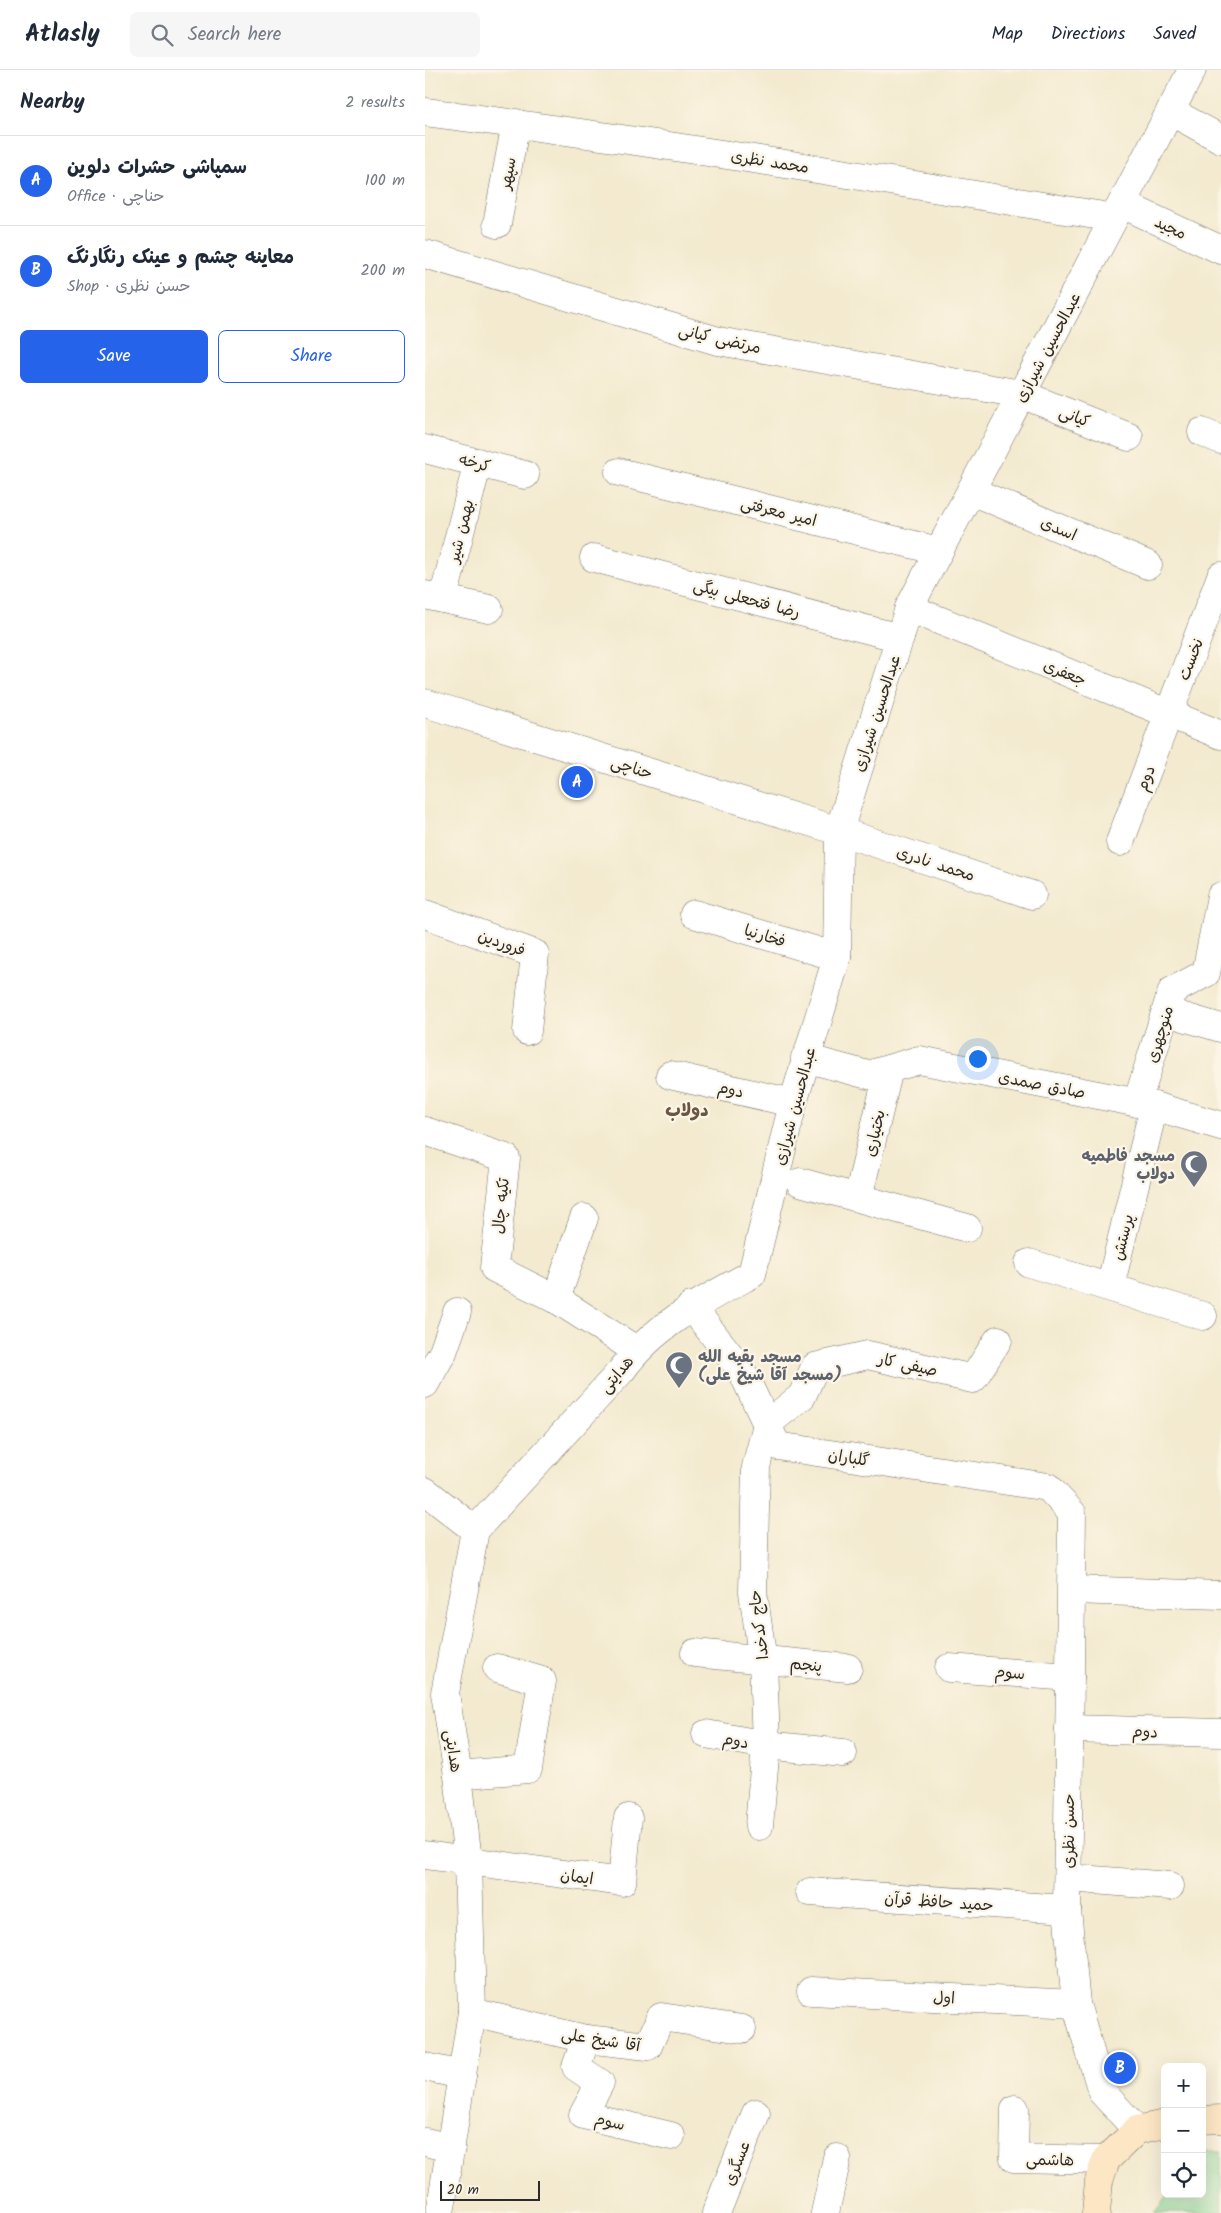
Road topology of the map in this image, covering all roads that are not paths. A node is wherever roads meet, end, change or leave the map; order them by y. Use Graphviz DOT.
graph roads {
  1 [pos="1192,70"];
  2 [pos="1170,111"];
  3 [pos="425,112"];
  4 [pos="516,122"];
  5 [pos="1221,139"];
  6 [pos="1118,211"];
  7 [pos="497,224"];
  8 [pos="1221,250"];
  9 [pos="425,254"];
  10 [pos="1021,394"];
  11 [pos="1129,436"];
  12 [pos="425,449"];
  13 [pos="477,462"];
  14 [pos="619,472"];
  15 [pos="525,475"];
  16 [pos="971,491"];
  17 [pos="939,551"];
  18 [pos="594,558"];
  19 [pos="1148,565"];
  20 [pos="1221,576"];
  21 [pos="434,597"];
  22 [pos="909,608"];
  23 [pos="489,609"];
  24 [pos="900,638"];
  25 [pos="425,703"];
  26 [pos="1169,714"];
  27 [pos="1221,735"];
  28 [pos="839,831"];
  29 [pos="1120,842"];
  30 [pos="1032,895"];
  31 [pos="1221,896"];
  32 [pos="425,914"];
  33 [pos="694,914"];
  34 [pos="837,957"];
  35 [pos="1167,1012"];
  36 [pos="1221,1028"];
  37 [pos="527,1031"];
  38 [pos="805,1058"];
  39 [pos="889,1069"];
  40 [pos="669,1075"];
  41 [pos="793,1103"];
  42 [pos="1146,1104"];
  43 [pos="1221,1126"];
  44 [pos="425,1131"];
  45 [pos="800,1182"];
  46 [pos="858,1198"];
  47 [pos="584,1218"];
  48 [pos="967,1228"];
  49 [pos="1029,1263"];
  50 [pos="1110,1287"];
  51 [pos="556,1299"];
  52 [pos="691,1306"];
  53 [pos="457,1312"];
  54 [pos="1203,1316"];
  55 [pos="998,1340"];
  56 [pos="636,1350"];
  57 [pos="425,1384"];
  58 [pos="767,1424"];
  59 [pos="425,1491"];
  60 [pos="1073,1513"];
  61 [pos="475,1530"];
  62 [pos="1072,1590"];
  63 [pos="1221,1595"];
  64 [pos="695,1653"];
  65 [pos="763,1660"];
  66 [pos="497,1668"];
  67 [pos="848,1668"];
  68 [pos="949,1668"];
  69 [pos="1070,1677"];
  70 [pos="435,1691"];
  71 [pos="1069,1729"];
  72 [pos="1221,1733"];
  73 [pos="707,1734"];
  74 [pos="766,1745"];
  75 [pos="843,1753"];
  76 [pos="458,1775"];
  77 [pos="628,1818"];
  78 [pos="759,1826"];
  79 [pos="425,1856"];
  80 [pos="468,1861"];
  81 [pos="1068,1878"];
  82 [pos="1169,1886"];
  83 [pos="810,1892"];
  84 [pos="1067,1909"];
  85 [pos="811,1991"];
  86 [pos="1076,2004"];
  87 [pos="472,2012"];
  88 [pos="742,2029"];
  89 [pos="586,2039"];
  90 [pos="425,2067"];
  91 [pos="462,2075"];
  92 [pos="1015,2109"];
  93 [pos="756,2113"];
  94 [pos="1221,2119"];
  95 [pos="1206,2120"];
  96 [pos="1161,2125"];
  97 [pos="1137,2130"];
  98 [pos="671,2136"];
  99 [pos="438,2145"];
  100 [pos="837,2158"];
  101 [pos="1106,2160"];
  102 [pos="440,2213"];
  103 [pos="716,2213"];
  104 [pos="825,2213"];
  105 [pos="1096,2213"];
  1 -- 2 [label="street, عبدالحسین شیرازی"];
  2 -- 5 [label="street"];
  2 -- 6 [label="street, عبدالحسین شیرازی"];
  3 -- 4 [label="street, محمد نظری"];
  4 -- 6 [label="street, محمد نظری"];
  4 -- 7 [label="street, سپهر"];
  6 -- 8 [label="street, مجید"];
  6 -- 10 [label="street, عبدالحسین شیرازی"];
  9 -- 10 [label="street, مرتضی کیانی"];
  10 -- 11 [label="street, کیانی"];
  10 -- 16 [label="street, عبدالحسین شیرازی"];
  12 -- 13 [label="street, کرخه"];
  13 -- 15 [label="street, کرخه"];
  13 -- 21 [label="street, بهمن شیر"];
  14 -- 17 [label="street, امیر معرفتی"];
  16 -- 17 [label="street, عبدالحسین شیرازی"];
  16 -- 19 [label="street, اسدی"];
  17 -- 22 [label="street, عبدالحسین شیرازی"];
  18 -- 24 [label="street, رضا فتحعلی بیگی"];
  20 -- 26 [label="street, نخست"];
  21 -- 23 [label="street"];
  22 -- 24 [label="street, عبدالحسین شیرازی"];
  22 -- 26 [label="street, جعفری"];
  24 -- 28 [label="street, عبدالحسین شیرازی"];
  25 -- 28 [label="street, حناچی"];
  26 -- 27 [label="street, جعفری"];
  26 -- 29 [label="street, دوم"];
  28 -- 30 [label="street, محمد نادری"];
  28 -- 34 [label="street, عبدالحسین شیرازی"];
  31 -- 35 [label="street, منوچهری"];
  32 -- 37 [label="street, فروردین"];
  33 -- 34 [label="street, فخارنیا"];
  34 -- 38 [label="street, عبدالحسین شیرازی"];
  35 -- 36 [label="street"];
  35 -- 42 [label="street, منوچهری"];
  38 -- 39 [label="street, صادق صمدی"];
  38 -- 41 [label="street, عبدالحسین شیرازی"];
  39 -- 42 [label="street, صادق صمدی"];
  39 -- 46 [label="street, بختیاری"];
  40 -- 41 [label="street, دوم"];
  41 -- 52 [label="street, عبدالحسین شیرازی"];
  42 -- 43 [label="street, صادق صمدی"];
  42 -- 50 [label="street, پرستش"];
  44 -- 51 [label="street, تکیه چال"];
  45 -- 46 [label="street"];
  46 -- 48 [label="street"];
  47 -- 51 [label="street"];
  49 -- 50 [label="street"];
  50 -- 54 [label="street"];
  51 -- 56 [label="street, تکیه چال"];
  52 -- 56 [label="street, عبدالحسین شیرازی"];
  52 -- 58 [label="street, گلباران"];
  53 -- 57 [label="street"];
  55 -- 58 [label="street, صیفی کار"];
  56 -- 61 [label="street, هدایتی"];
  58 -- 60 [label="street, گلباران"];
  58 -- 65 [label="street, حاج کدخدا"];
  59 -- 61 [label="street"];
  60 -- 62 [label="street, حسن نظری"];
  61 -- 70 [label="street, هدایتی"];
  62 -- 63 [label="street"];
  62 -- 69 [label="street, حسن نظری"];
  64 -- 65 [label="street"];
  65 -- 67 [label="street, پنجم"];
  65 -- 74 [label="street, حاج کدخدا"];
  66 -- 76 [label="street"];
  68 -- 69 [label="street, سوم"];
  69 -- 71 [label="street, حسن نظری"];
  70 -- 76 [label="street, هدایتی"];
  71 -- 72 [label="street, دوم"];
  71 -- 81 [label="street, حسن نظری"];
  73 -- 74 [label="street, دوم"];
  74 -- 75 [label="street"];
  74 -- 78 [label="street, حاج کدخدا"];
  76 -- 80 [label="street, هدایتی"];
  77 -- 80 [label="street, ایمان"];
  79 -- 80 [label="street"];
  80 -- 87 [label="street, هدایتی"];
  81 -- 82 [label="street"];
  81 -- 84 [label="street, حسن نظری"];
  83 -- 84 [label="street, حمید حافظ قرآن"];
  84 -- 86 [label="street, حسن نظری"];
  85 -- 86 [label="street, اول"];
  86 -- 97 [label="street, حسن نظری"];
  87 -- 89 [label="street, آقا شیخ علی"];
  87 -- 91 [label="street, هدایتی"];
  88 -- 89 [label="street, آقا شیخ علی"];
  89 -- 98 [label="street, سوم"];
  90 -- 91 [label="street"];
  91 -- 99 [label="street, هدایتی"];
  92 -- 101 [label="street, هاشمی"];
  93 -- 103 [label="street, عسگری"];
  94 -- 95 [label="main road"];
  96 -- 97 [label="main road"];
  97 -- 101 [label="main road"];
  99 -- 102 [label="street, هدایتی"];
  100 -- 104 [label="street"];
  101 -- 105 [label="main road"];
}
